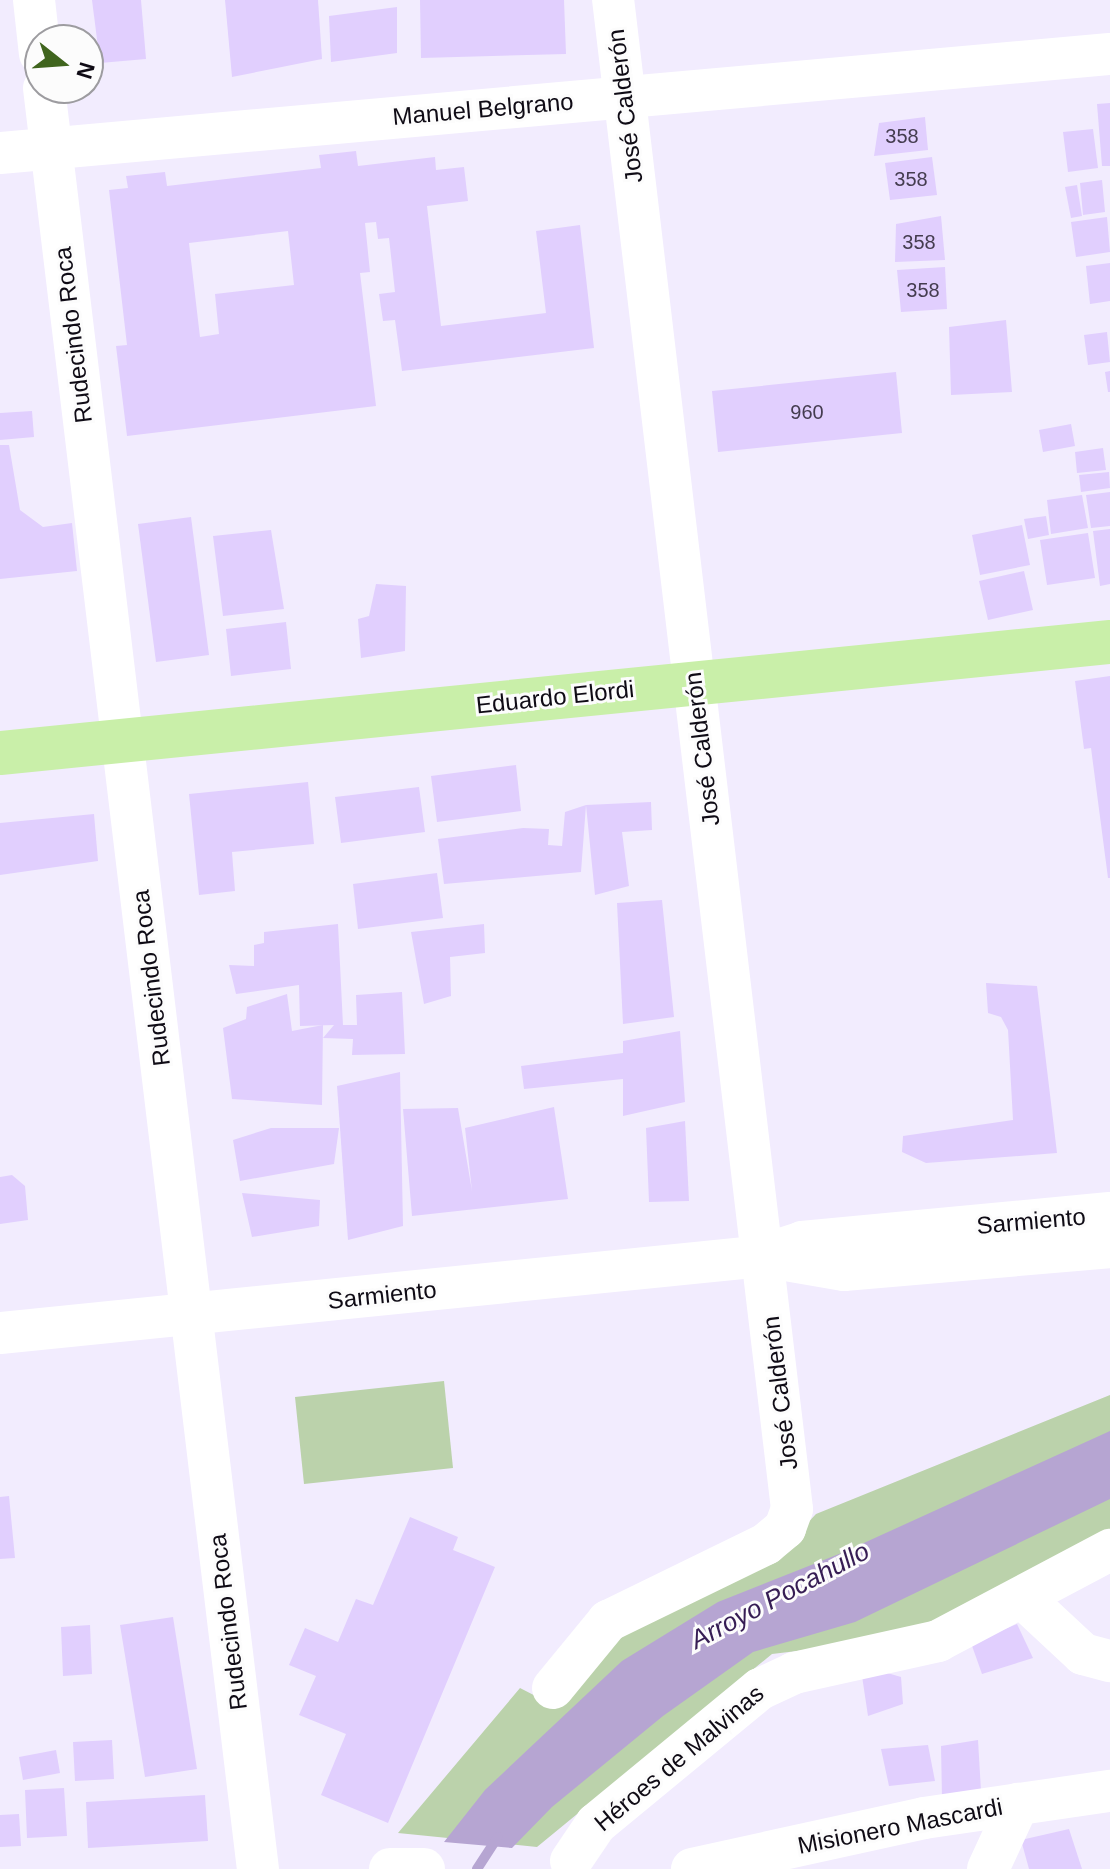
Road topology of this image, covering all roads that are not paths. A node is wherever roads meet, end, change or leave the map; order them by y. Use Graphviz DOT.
graph roads {
  1 [pos="34,0"];
  2 [pos="613,0"];
  3 [pos="37,24"];
  4 [pos="1110,54"];
  5 [pos="624,96"];
  6 [pos="46,104"];
  7 [pos="51,148"];
  8 [pos="0,153"];
  9 [pos="1110,642"];
  10 [pos="694,683"];
  11 [pos="122,740"];
  12 [pos="0,753"];
  13 [pos="1110,1213"];
  14 [pos="1110,1247"];
  15 [pos="763,1256"];
  16 [pos="191,1314"];
  17 [pos="0,1333"];
  18 [pos="1110,1550"];
  19 [pos="1023,1598"];
  20 [pos="1110,1661"];
  21 [pos="553,1688"];
  22 [pos="1110,1791"];
  23 [pos="1018,1804"];
  24 [pos="573,1866"];
  25 [pos="258,1869"];
  26 [pos="692,1869"];
  27 [pos="988,1869"];
  1 -- 3 [label="street"];
  2 -- 5 [label="street, José Calderón"];
  4 -- 5 [label="street, Manuel Belgrano"];
  5 -- 7 [label="street, Manuel Belgrano"];
  5 -- 10 [label="street, José Calderón"];
  6 -- 7 [label="street, Rudecindo Roca"];
  7 -- 8 [label="street, Manuel Belgrano"];
  7 -- 11 [label="street, Rudecindo Roca"];
  9 -- 10 [label="main road, Eduardo Elordi"];
  10 -- 11 [label="main road, Eduardo Elordi"];
  10 -- 15 [label="street, José Calderón"];
  11 -- 12 [label="main road, Eduardo Elordi"];
  11 -- 16 [label="street, Rudecindo Roca"];
  13 -- 15 [label="street, Sarmiento"];
  14 -- 15 [label="street, Sarmiento"];
  15 -- 16 [label="street, Sarmiento"];
  15 -- 21 [label="street, José Calderón"];
  16 -- 17 [label="street, Sarmiento"];
  16 -- 25 [label="street, Rudecindo Roca"];
  18 -- 19 [label="street, Héroes de Malvinas"];
  19 -- 20 [label="street"];
  19 -- 24 [label="street, Héroes de Malvinas"];
  22 -- 23 [label="street, Misionero Mascardi"];
  23 -- 26 [label="street, Misionero Mascardi"];
  23 -- 27 [label="street"];
}
